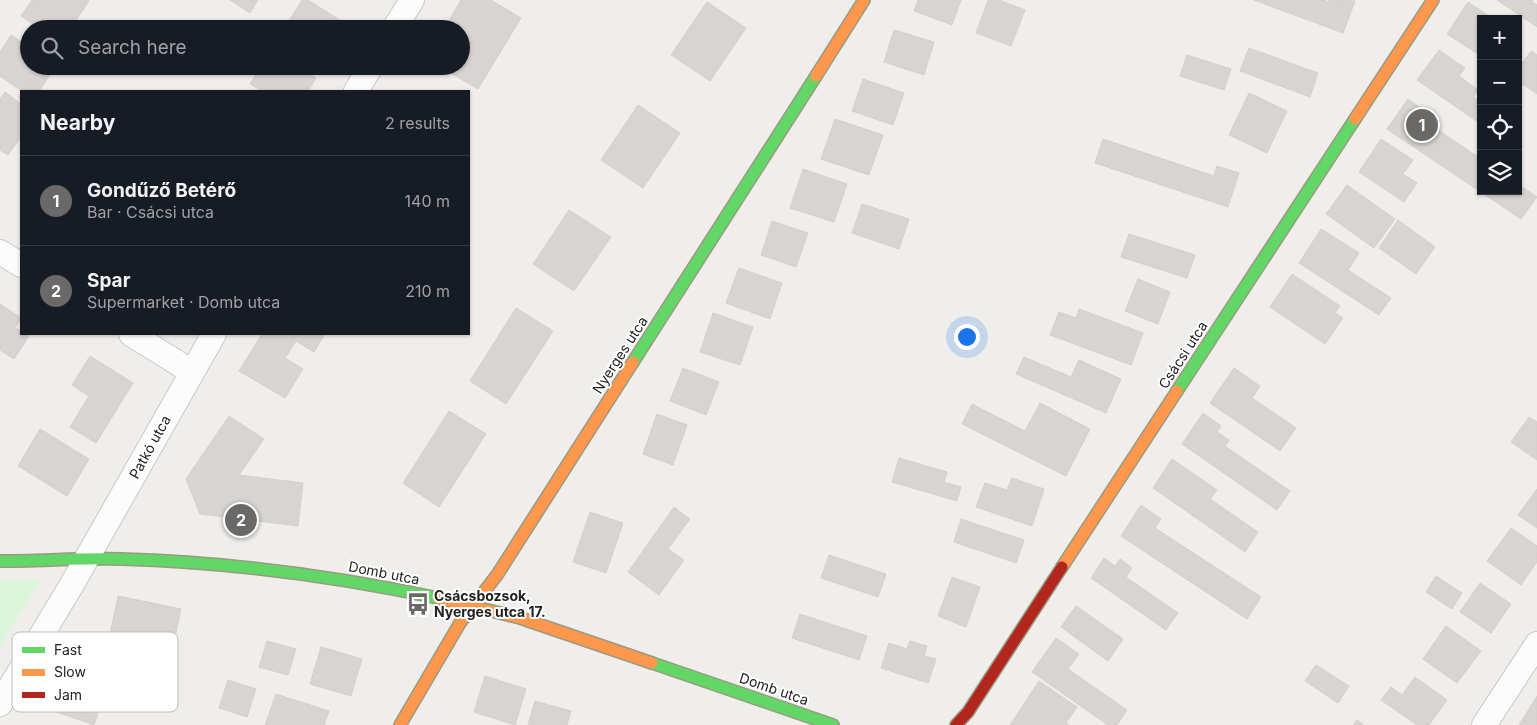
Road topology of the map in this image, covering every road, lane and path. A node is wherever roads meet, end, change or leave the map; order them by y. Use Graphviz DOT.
graph roads {
  1 [pos="412,0"];
  2 [pos="864,0"];
  3 [pos="1433,0"];
  4 [pos="400,20"];
  5 [pos="366,75"];
  6 [pos="357,90"];
  7 [pos="0,252"];
  8 [pos="20,264"];
  9 [pos="133,335"];
  10 [pos="213,335"];
  11 [pos="192,372"];
  12 [pos="86,560"];
  13 [pos="0,562"];
  14 [pos="474,606"];
  15 [pos="43,632"];
  16 [pos="1537,644"];
  17 [pos="12,684"];
  18 [pos="0,704"];
  19 [pos="400,725"];
  20 [pos="833,725"];
  21 [pos="956,725"];
  22 [pos="1484,725"];
  1 -- 4 [label="street"];
  2 -- 14 [label="street, Nyerges utca"];
  3 -- 21 [label="street, Csácsi utca"];
  5 -- 6 [label="street"];
  7 -- 8 [label="street"];
  9 -- 11 [label="street"];
  10 -- 11 [label="street, Patkó utca"];
  11 -- 12 [label="street, Patkó utca"];
  12 -- 13 [label="street, Domb utca"];
  12 -- 14 [label="street, Domb utca"];
  12 -- 15 [label="street, Patkó utca"];
  14 -- 19 [label="street, Nyerges utca"];
  14 -- 20 [label="street, Domb utca"];
  16 -- 22 [label="street"];
  17 -- 18 [label="street, Patkó utca"];
}
